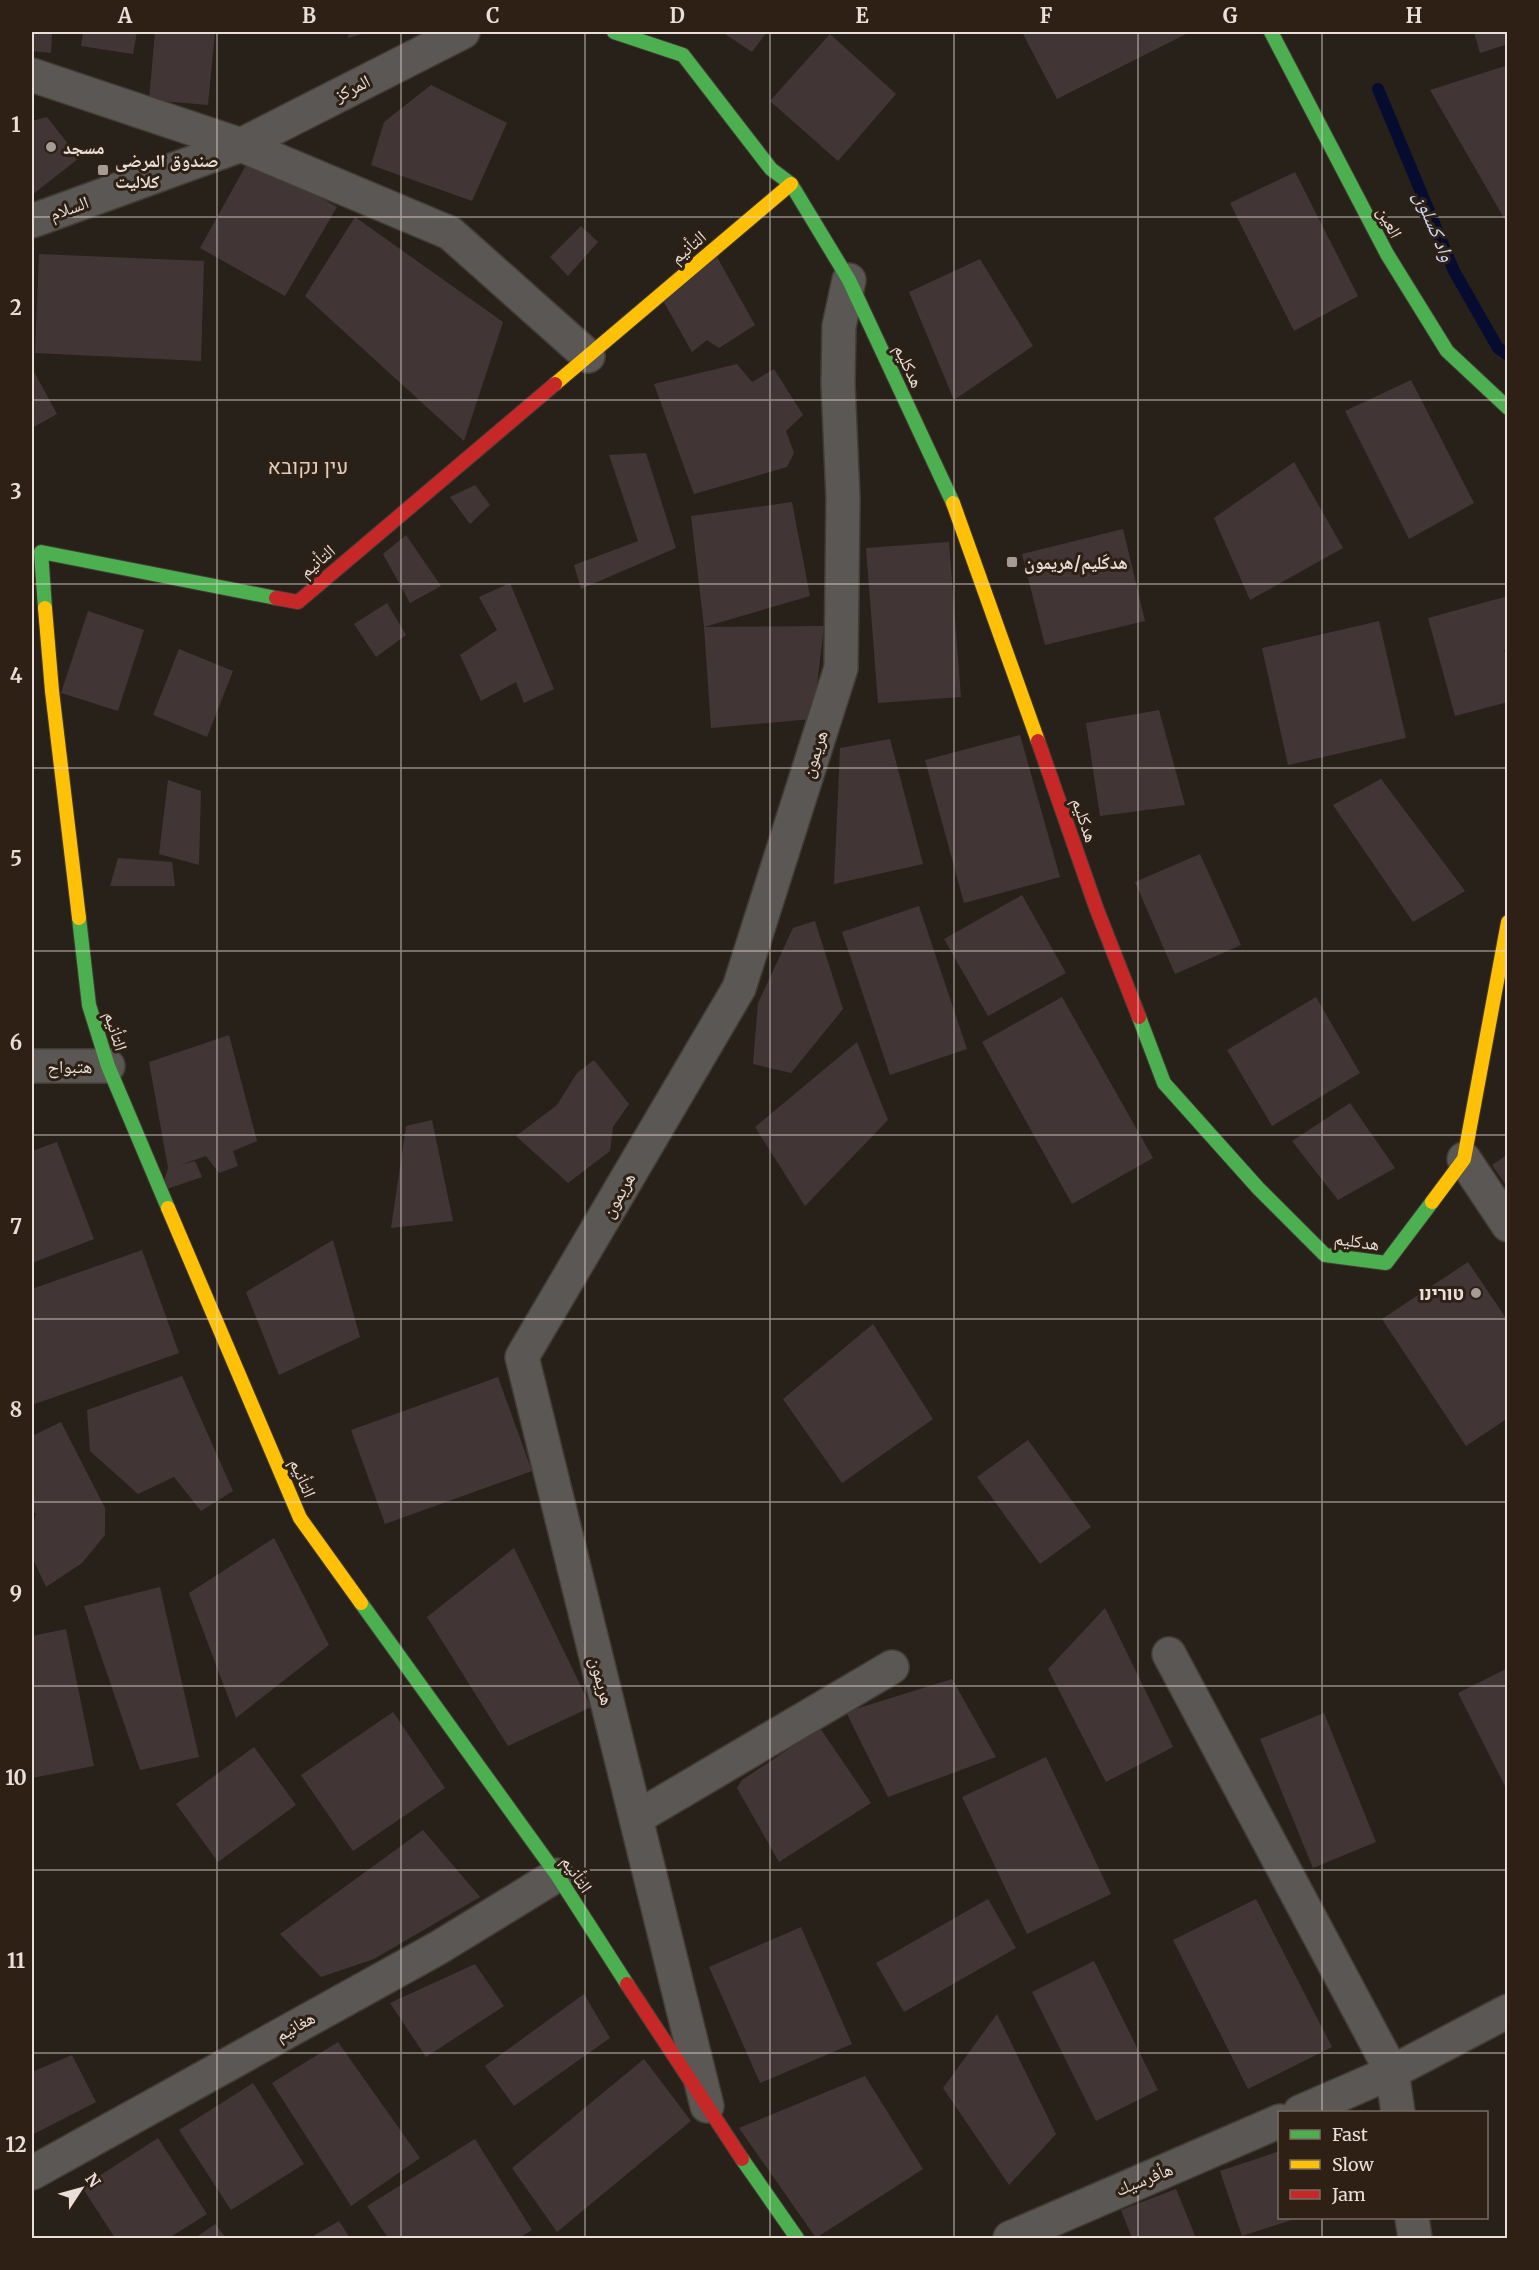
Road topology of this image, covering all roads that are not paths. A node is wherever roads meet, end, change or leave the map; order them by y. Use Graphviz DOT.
graph roads {
  1 [pos="464,32"];
  2 [pos="614,32"];
  3 [pos="1271,32"];
  4 [pos="32,75"];
  5 [pos="241,145"];
  6 [pos="791,184"];
  7 [pos="32,221"];
  8 [pos="849,280"];
  9 [pos="588,356"];
  10 [pos="1508,408"];
  11 [pos="1508,922"];
  12 [pos="32,1065"];
  13 [pos="108,1065"];
  14 [pos="1464,1159"];
  15 [pos="1508,1225"];
  16 [pos="1169,1654"];
  17 [pos="892,1667"];
  18 [pos="636,1818"];
  19 [pos="556,1875"];
  20 [pos="1508,2011"];
  21 [pos="1392,2072"];
  22 [pos="708,2111"];
  23 [pos="1302,2111"];
  24 [pos="1398,2111"];
  25 [pos="1278,2122"];
  26 [pos="32,2173"];
  27 [pos="1412,2219"];
  28 [pos="796,2238"];
  29 [pos="1010,2238"];
  30 [pos="1415,2238"];
  1 -- 5 [label="street, المركز"];
  2 -- 6 [label="street, هدكليم"];
  3 -- 10 [label="street, العين"];
  4 -- 5 [label="street"];
  5 -- 7 [label="street, السلام"];
  5 -- 9 [label="street"];
  6 -- 8 [label="street, هدكليم"];
  6 -- 9 [label="street, التأنيم"];
  8 -- 14 [label="street, هدكليم"];
  8 -- 18 [label="street, هريمون"];
  9 -- 13 [label="street, التأنيم"];
  11 -- 14 [label="street, هدكليم"];
  12 -- 13 [label="street, هتبواح"];
  13 -- 19 [label="street, التأنيم"];
  14 -- 15 [label="street"];
  16 -- 21 [label="street"];
  17 -- 18 [label="street"];
  18 -- 22 [label="street, هريمون"];
  19 -- 22 [label="street, التأنيم"];
  19 -- 26 [label="street, هغانيم"];
  20 -- 21 [label="street"];
  21 -- 23 [label="street"];
  21 -- 24 [label="street"];
  22 -- 28 [label="street, التأنيم"];
  25 -- 29 [label="street, هأفرسيك"];
  27 -- 30 [label="street"];
}
